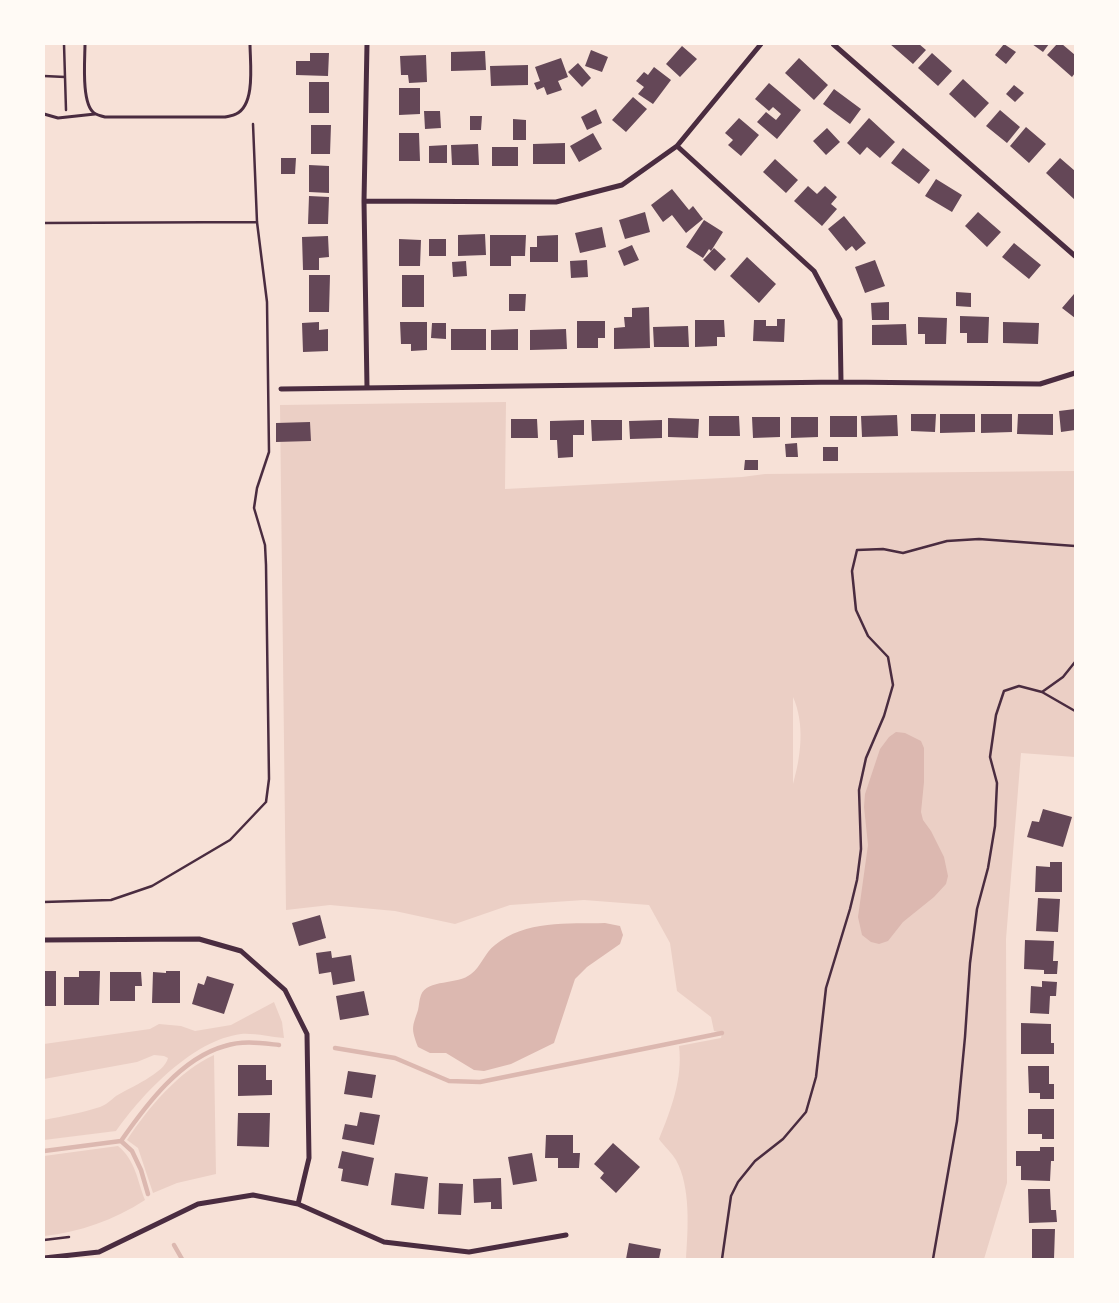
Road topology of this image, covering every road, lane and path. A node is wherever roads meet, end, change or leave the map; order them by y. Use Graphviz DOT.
graph roads {
  1 [pos="64,44"];
  2 [pos="85,44"];
  3 [pos="250,44"];
  4 [pos="367,44"];
  5 [pos="761,44"];
  6 [pos="833,44"];
  7 [pos="44,76"];
  8 [pos="65,77"];
  9 [pos="65,100"];
  10 [pos="44,114"];
  11 [pos="95,114"];
  12 [pos="253,124"];
  13 [pos="677,146"];
  14 [pos="364,202"];
  15 [pos="257,222"];
  16 [pos="44,223"];
  17 [pos="1075,256"];
  18 [pos="1075,373"];
  19 [pos="841,382"];
  20 [pos="367,388"];
  21 [pos="281,389"];
  22 [pos="1075,546"];
  23 [pos="1075,662"];
  24 [pos="1042,692"];
  25 [pos="1075,711"];
  26 [pos="44,902"];
  27 [pos="44,940"];
  28 [pos="298,1204"];
  29 [pos="566,1235"];
  30 [pos="69,1237"];
  31 [pos="44,1240"];
  32 [pos="44,1258"];
  33 [pos="722,1259"];
  34 [pos="933,1259"];
  1 -- 8 [label="path"];
  2 -- 11 [label="lane"];
  3 -- 11 [label="lane"];
  4 -- 14 [label="street"];
  5 -- 13 [label="street"];
  6 -- 17 [label="street"];
  7 -- 8 [label="path"];
  8 -- 9 [label="path"];
  10 -- 11 [label="lane"];
  12 -- 15 [label="path"];
  13 -- 14 [label="street"];
  13 -- 19 [label="street"];
  14 -- 20 [label="street"];
  15 -- 16 [label="path"];
  15 -- 26 [label="path"];
  18 -- 19 [label="street"];
  19 -- 20 [label="street"];
  20 -- 21 [label="street"];
  22 -- 33 [label="path"];
  23 -- 24 [label="path"];
  24 -- 25 [label="path"];
  24 -- 34 [label="path"];
  27 -- 28 [label="street"];
  28 -- 29 [label="street"];
  28 -- 32 [label="street"];
  30 -- 31 [label="path"];
}
